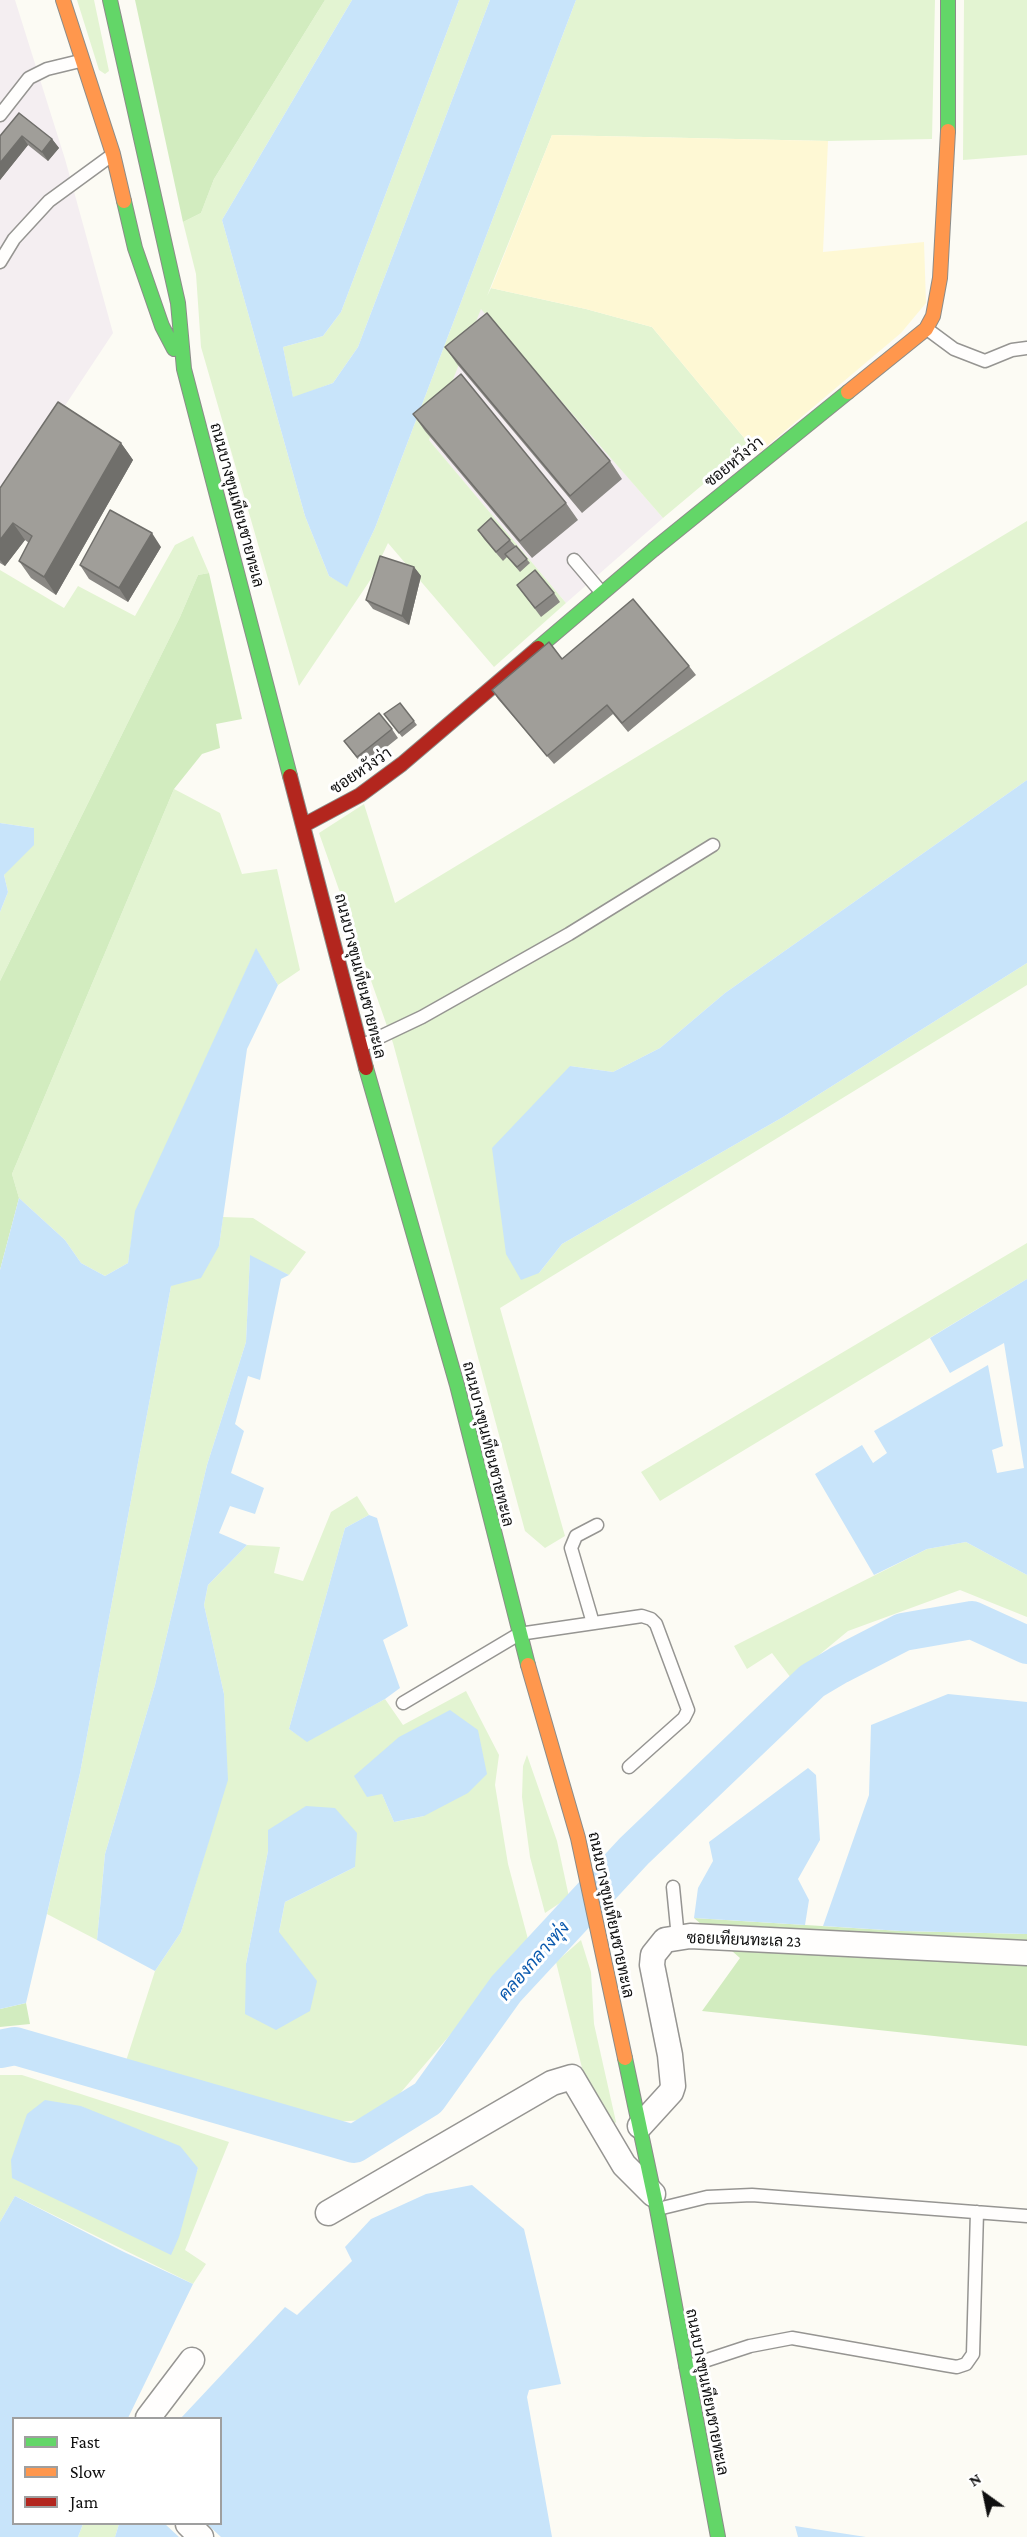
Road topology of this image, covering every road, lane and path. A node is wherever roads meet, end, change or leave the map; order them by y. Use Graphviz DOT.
graph roads {
  1 [pos="63,0"];
  2 [pos="110,0"];
  3 [pos="948,0"];
  4 [pos="82,60"];
  5 [pos="0,115"];
  6 [pos="113,154"];
  7 [pos="0,262"];
  8 [pos="926,328"];
  9 [pos="1027,348"];
  10 [pos="184,369"];
  11 [pos="574,560"];
  12 [pos="603,593"];
  13 [pos="304,825"];
  14 [pos="713,845"];
  15 [pos="360,1047"];
  16 [pos="597,1525"];
  17 [pos="593,1623"];
  18 [pos="519,1634"];
  19 [pos="403,1703"];
  20 [pos="629,1767"];
  21 [pos="674,1887"];
  22 [pos="678,1938"];
  23 [pos="1027,1953"];
  24 [pos="640,2126"];
  25 [pos="655,2201"];
  26 [pos="977,2212"];
  27 [pos="328,2213"];
  28 [pos="1027,2216"];
  29 [pos="192,2360"];
  30 [pos="685,2367"];
  31 [pos="149,2417"];
  32 [pos="190,2525"];
  33 [pos="201,2537"];
  34 [pos="718,2537"];
  1 -- 4 [label="main road, ถนนบางขุนเทียนชายทะเล"];
  2 -- 10 [label="main road, ถนนบางขุนเทียนชายทะเล"];
  3 -- 8 [label="main road"];
  4 -- 5 [label="lane"];
  4 -- 6 [label="main road, ถนนบางขุนเทียนชายทะเล"];
  6 -- 7 [label="lane"];
  6 -- 10 [label="main road, ถนนบางขุนเทียนชายทะเล"];
  8 -- 9 [label="lane"];
  8 -- 12 [label="main road, ซอยหวังว่า"];
  10 -- 13 [label="main road, ถนนบางขุนเทียนชายทะเล"];
  11 -- 12 [label="lane"];
  12 -- 13 [label="main road, ซอยหวังว่า"];
  13 -- 15 [label="main road, ถนนบางขุนเทียนชายทะเล"];
  14 -- 15 [label="lane"];
  15 -- 18 [label="main road, ถนนบางขุนเทียนชายทะเล"];
  16 -- 17 [label="lane"];
  17 -- 18 [label="lane"];
  17 -- 20 [label="lane"];
  18 -- 19 [label="lane"];
  18 -- 24 [label="main road, ถนนบางขุนเทียนชายทะเล"];
  21 -- 22 [label="lane"];
  22 -- 23 [label="street, ซอยเทียนทะเล 23"];
  22 -- 24 [label="street, ซอยเทียนทะเล 23"];
  24 -- 25 [label="main road, ถนนบางขุนเทียนชายทะเล"];
  25 -- 26 [label="lane"];
  25 -- 27 [label="street"];
  25 -- 30 [label="main road, ถนนบางขุนเทียนชายทะเล"];
  26 -- 28 [label="lane"];
  26 -- 30 [label="lane"];
  29 -- 31 [label="street"];
  30 -- 34 [label="main road, ถนนบางขุนเทียนชายทะเล"];
  32 -- 33 [label="street"];
}
